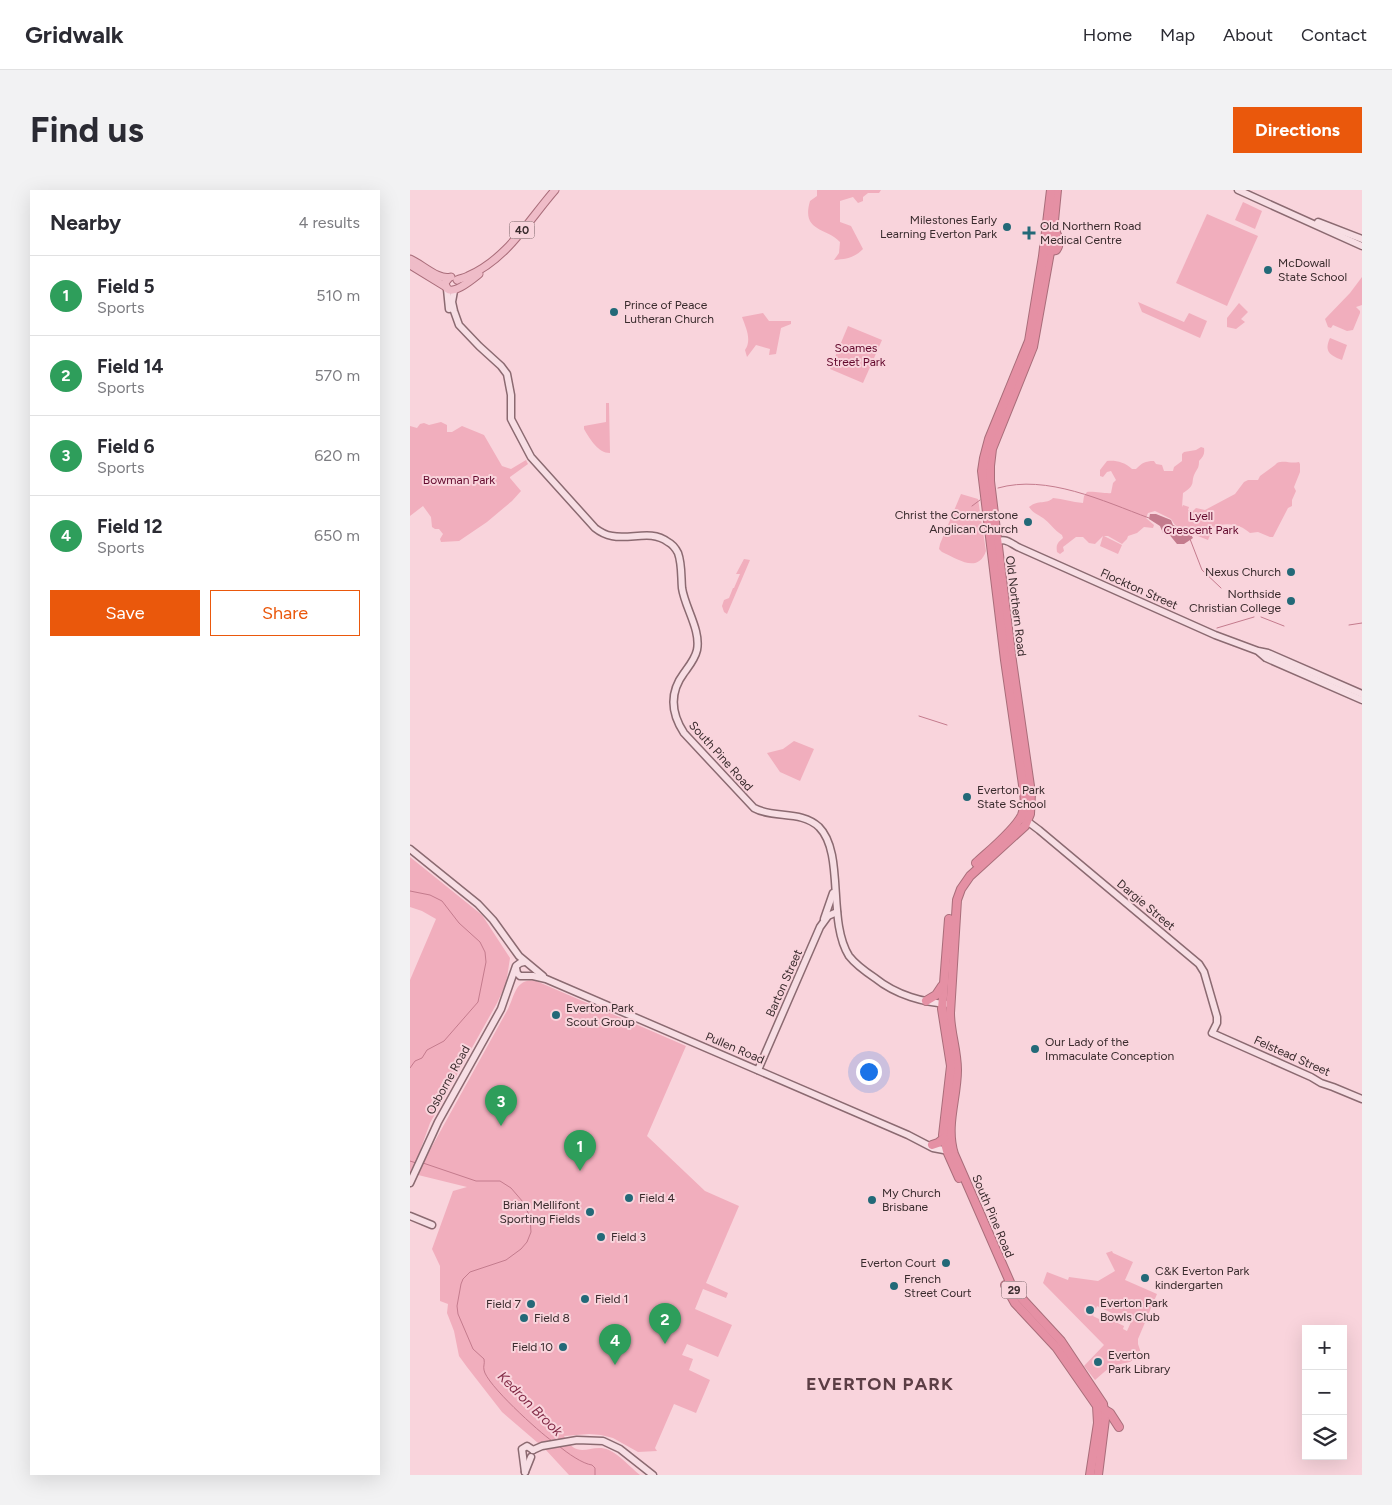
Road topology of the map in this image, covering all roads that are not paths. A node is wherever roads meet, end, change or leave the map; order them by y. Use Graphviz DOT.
graph roads {
  1 [pos="554,190"];
  2 [pos="1046,190"];
  3 [pos="1051,190"];
  4 [pos="1058,190"];
  5 [pos="1062,190"];
  6 [pos="1238,190"];
  7 [pos="1264,201"];
  8 [pos="1055,208"];
  9 [pos="1048,213"];
  10 [pos="1362,239"];
  11 [pos="1362,246"];
  12 [pos="410,259"];
  13 [pos="410,265"];
  14 [pos="452,287"];
  15 [pos="995,547"];
  16 [pos="1258,651"];
  17 [pos="1362,694"];
  18 [pos="1362,700"];
  19 [pos="1024,819"];
  20 [pos="410,849"];
  21 [pos="835,888"];
  22 [pos="837,912"];
  23 [pos="824,921"];
  24 [pos="512,948"];
  25 [pos="527,964"];
  26 [pos="516,967"];
  27 [pos="525,976"];
  28 [pos="546,979"];
  29 [pos="945,981"];
  30 [pos="509,990"];
  31 [pos="926,1001"];
  32 [pos="946,1004"];
  33 [pos="1212,1033"];
  34 [pos="758,1070"];
  35 [pos="1362,1099"];
  36 [pos="944,1138"];
  37 [pos="916,1139"];
  38 [pos="932,1145"];
  39 [pos="949,1149"];
  40 [pos="410,1184"];
  41 [pos="410,1216"];
  42 [pos="432,1225"];
  43 [pos="1105,1410"];
  44 [pos="1119,1427"];
  45 [pos="533,1450"];
  46 [pos="528,1458"];
  47 [pos="641,1467"];
  48 [pos="524,1474"];
  49 [pos="647,1475"];
  50 [pos="653,1475"];
  51 [pos="1090,1475"];
  52 [pos="1098,1475"];
  1 -- 14 [label="main road, 40"];
  2 -- 9 [label="highway"];
  3 -- 9 [label="highway, Old Northern Road"];
  4 -- 8 [label="highway, Old Northern Road"];
  5 -- 8 [label="highway"];
  6 -- 7 [label="street"];
  7 -- 10 [label="street"];
  7 -- 11 [label="street"];
  8 -- 15 [label="highway, Old Northern Road"];
  9 -- 15 [label="highway, Old Northern Road"];
  12 -- 14 [label="main road"];
  13 -- 14 [label="main road"];
  14 -- 21 [label="street, South Pine Road"];
  15 -- 16 [label="street, Flockton Street"];
  15 -- 19 [label="highway, Old Northern Road"];
  16 -- 17 [label="street, Flockton Street"];
  16 -- 18 [label="street, Flockton Street"];
  19 -- 29 [label="highway"];
  19 -- 32 [label="highway"];
  19 -- 33 [label="street, Dargie Street"];
  20 -- 24 [label="street, Pullen Road"];
  21 -- 22 [label="street, South Pine Road"];
  21 -- 23 [label="street, Barton Street"];
  22 -- 23 [label="street"];
  22 -- 31 [label="street, South Pine Road"];
  23 -- 34 [label="street, Barton Street"];
  24 -- 25 [label="street, Pullen Road"];
  24 -- 26 [label="street, Pullen Road"];
  25 -- 26 [label="street"];
  25 -- 27 [label="street"];
  25 -- 28 [label="street, Pullen Road"];
  26 -- 27 [label="street"];
  26 -- 30 [label="street, Osborne Road"];
  27 -- 28 [label="street, Pullen Road"];
  27 -- 30 [label="street, Osborne Road"];
  28 -- 34 [label="street, Pullen Road"];
  29 -- 31 [label="highway"];
  29 -- 32 [label="highway"];
  30 -- 40 [label="street, Osborne Road"];
  31 -- 32 [label="street, South Pine Road"];
  32 -- 36 [label="highway, South Pine Road / 29"];
  32 -- 39 [label="highway, South Pine Road / 29"];
  33 -- 35 [label="street, Felstead Street"];
  34 -- 37 [label="street, Pullen Road"];
  36 -- 38 [label="highway"];
  36 -- 39 [label="highway, South Pine Road / 29"];
  37 -- 38 [label="street, Pullen Road"];
  37 -- 39 [label="street, Pullen Road"];
  38 -- 39 [label="street, Pullen Road"];
  39 -- 43 [label="highway, South Pine Road / 29"];
  39 -- 51 [label="highway, South Pine Road / 29"];
  41 -- 42 [label="street"];
  43 -- 44 [label="highway, South Pine Road"];
  43 -- 52 [label="highway"];
  45 -- 46 [label="street"];
  45 -- 46 [label="street"];
  45 -- 47 [label="street"];
  46 -- 48 [label="street"];
  47 -- 49 [label="street"];
  47 -- 50 [label="street"];
}
